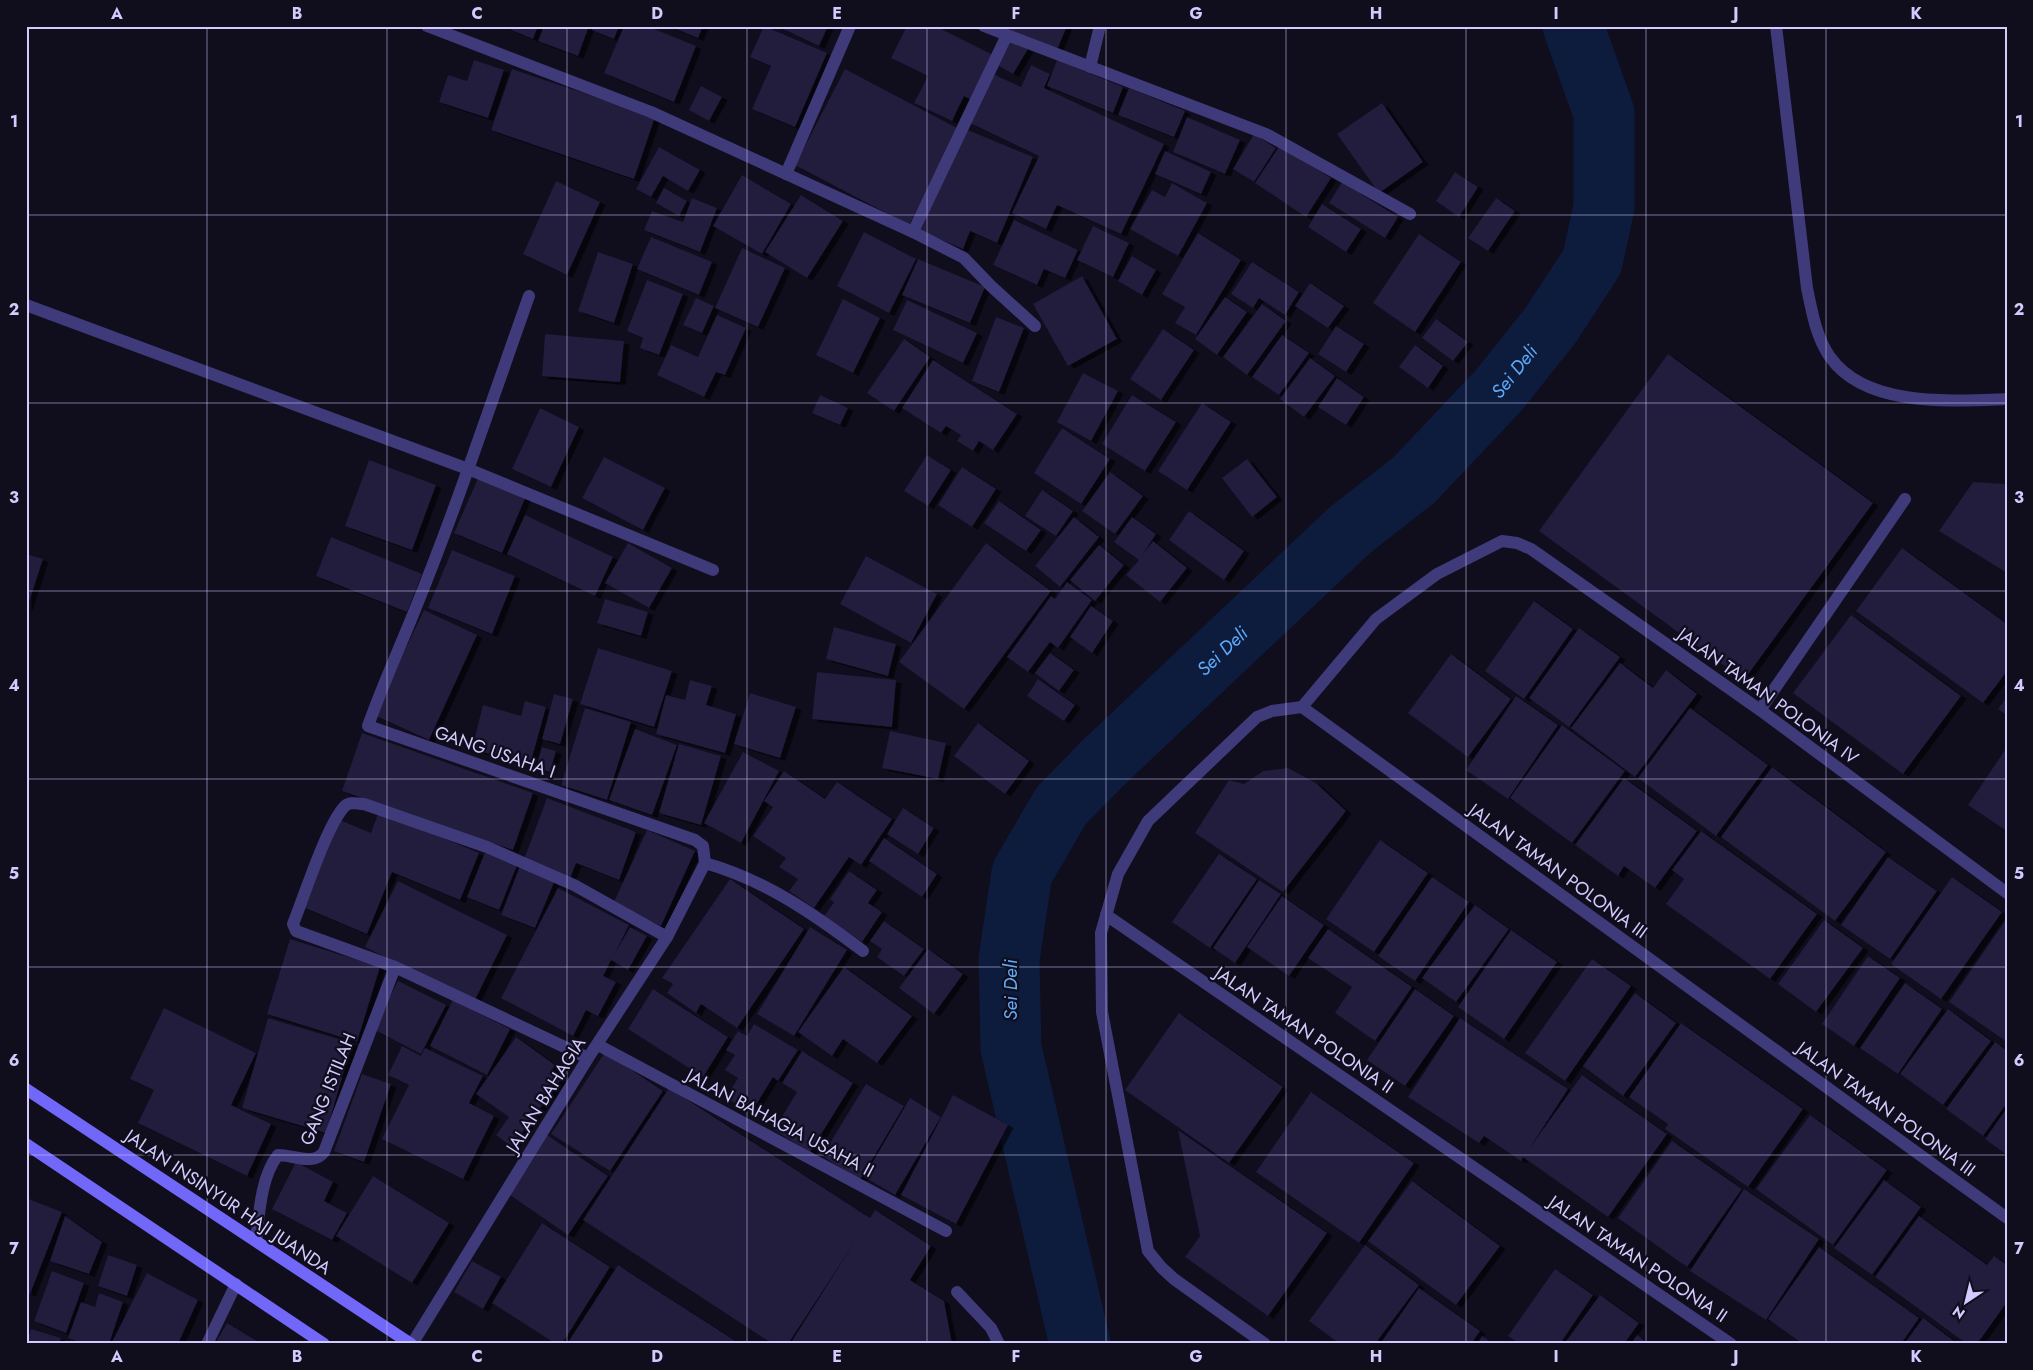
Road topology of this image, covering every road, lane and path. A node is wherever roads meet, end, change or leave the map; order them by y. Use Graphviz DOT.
graph roads {
  1 [pos="427,26"];
  2 [pos="850,26"];
  3 [pos="984,26"];
  4 [pos="1100,26"];
  5 [pos="1776,26"];
  6 [pos="1007,35"];
  7 [pos="1090,67"];
  8 [pos="786,174"];
  9 [pos="1410,214"];
  10 [pos="913,232"];
  11 [pos="529,296"];
  12 [pos="26,305"];
  13 [pos="1035,326"];
  14 [pos="2007,400"];
  15 [pos="468,469"];
  16 [pos="1905,499"];
  17 [pos="713,570"];
  18 [pos="1302,707"];
  19 [pos="1760,710"];
  20 [pos="706,863"];
  21 [pos="2007,893"];
  22 [pos="1106,916"];
  23 [pos="667,937"];
  24 [pos="863,951"];
  25 [pos="395,967"];
  26 [pos="598,1045"];
  27 [pos="588,1058"];
  28 [pos="26,1089"];
  29 [pos="26,1144"];
  30 [pos="2007,1218"];
  31 [pos="946,1231"];
  32 [pos="256,1241"];
  33 [pos="236,1284"];
  34 [pos="957,1292"];
  35 [pos="207,1344"];
  36 [pos="324,1344"];
  37 [pos="411,1344"];
  38 [pos="999,1344"];
  39 [pos="1264,1344"];
  40 [pos="1731,1344"];
  1 -- 8 [label="street"];
  2 -- 8 [label="street"];
  3 -- 6 [label="street"];
  4 -- 7 [label="street"];
  5 -- 14 [label="street"];
  6 -- 7 [label="street"];
  6 -- 10 [label="street"];
  7 -- 9 [label="street"];
  8 -- 10 [label="street"];
  10 -- 13 [label="street"];
  11 -- 15 [label="street"];
  12 -- 15 [label="street"];
  15 -- 17 [label="street"];
  15 -- 20 [label="street, GANG USAHA I"];
  16 -- 19 [label="street"];
  18 -- 19 [label="street, JALAN TAMAN POLONIA IV"];
  18 -- 22 [label="street"];
  18 -- 30 [label="street, JALAN TAMAN POLONIA III"];
  19 -- 21 [label="street, JALAN TAMAN POLONIA IV"];
  20 -- 23 [label="street, JALAN BAHAGIA"];
  20 -- 24 [label="street"];
  22 -- 39 [label="street"];
  22 -- 40 [label="street, JALAN TAMAN POLONIA II"];
  23 -- 25 [label="street"];
  23 -- 26 [label="street, JALAN BAHAGIA"];
  25 -- 27 [label="street"];
  25 -- 32 [label="street, GANG ISTILAH"];
  26 -- 27 [label="street, JALAN BAHAGIA"];
  26 -- 31 [label="street, JALAN BAHAGIA USAHA II"];
  27 -- 37 [label="street, JALAN BAHAGIA"];
  28 -- 32 [label="main road, JALAN INSINYUR HAJI JUANDA"];
  29 -- 33 [label="main road"];
  32 -- 37 [label="main road, JALAN INSINYUR HAJI JUANDA"];
  33 -- 35 [label="street"];
  33 -- 36 [label="main road"];
  34 -- 38 [label="street"];
}
